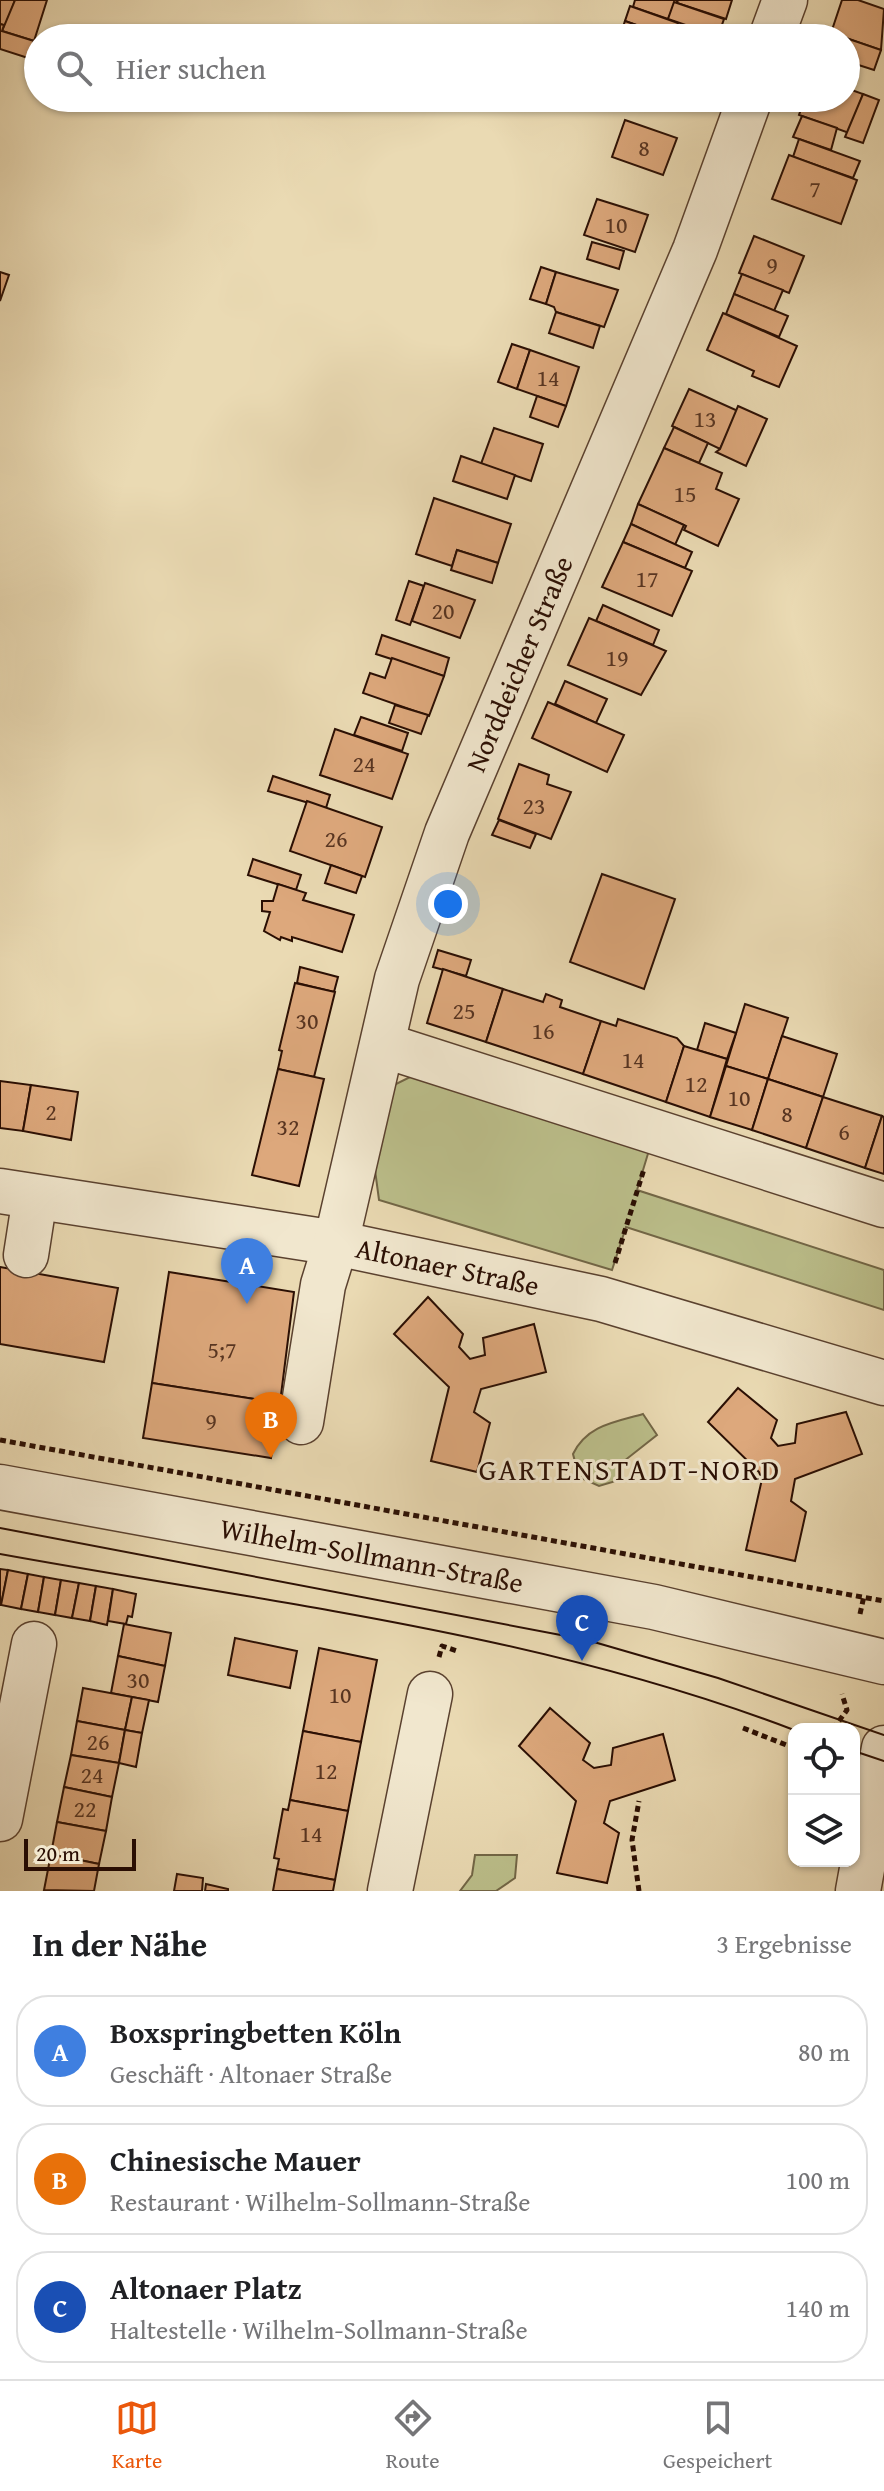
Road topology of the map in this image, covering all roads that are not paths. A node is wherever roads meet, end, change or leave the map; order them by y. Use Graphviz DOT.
graph roads {
  1 [pos="785,0"];
  2 [pos="776,24"];
  3 [pos="745,112"];
  4 [pos="383,1045"];
  5 [pos="18,1194"];
  6 [pos="884,1205"];
  7 [pos="336,1243"];
  8 [pos="26,1255"];
  9 [pos="884,1383"];
  10 [pos="301,1422"];
  11 [pos="0,1487"];
  12 [pos="34,1644"];
  13 [pos="884,1662"];
  14 [pos="430,1694"];
  15 [pos="884,1748"];
  16 [pos="879,1808"];
  17 [pos="0,1819"];
  18 [pos="390,1891"];
  19 [pos="858,1891"];
  1 -- 2 [label="street"];
  3 -- 4 [label="street, Norddeicher Straße"];
  4 -- 6 [label="street"];
  4 -- 7 [label="street, Norddeicher Straße"];
  5 -- 7 [label="street, Altonaer Straße"];
  5 -- 8 [label="street"];
  7 -- 9 [label="street, Altonaer Straße"];
  7 -- 10 [label="street, Norddeicher Straße"];
  11 -- 13 [label="street, Wilhelm-Sollmann-Straße"];
  12 -- 17 [label="street"];
  14 -- 18 [label="street"];
  15 -- 16 [label="street"];
  16 -- 19 [label="street"];
}
